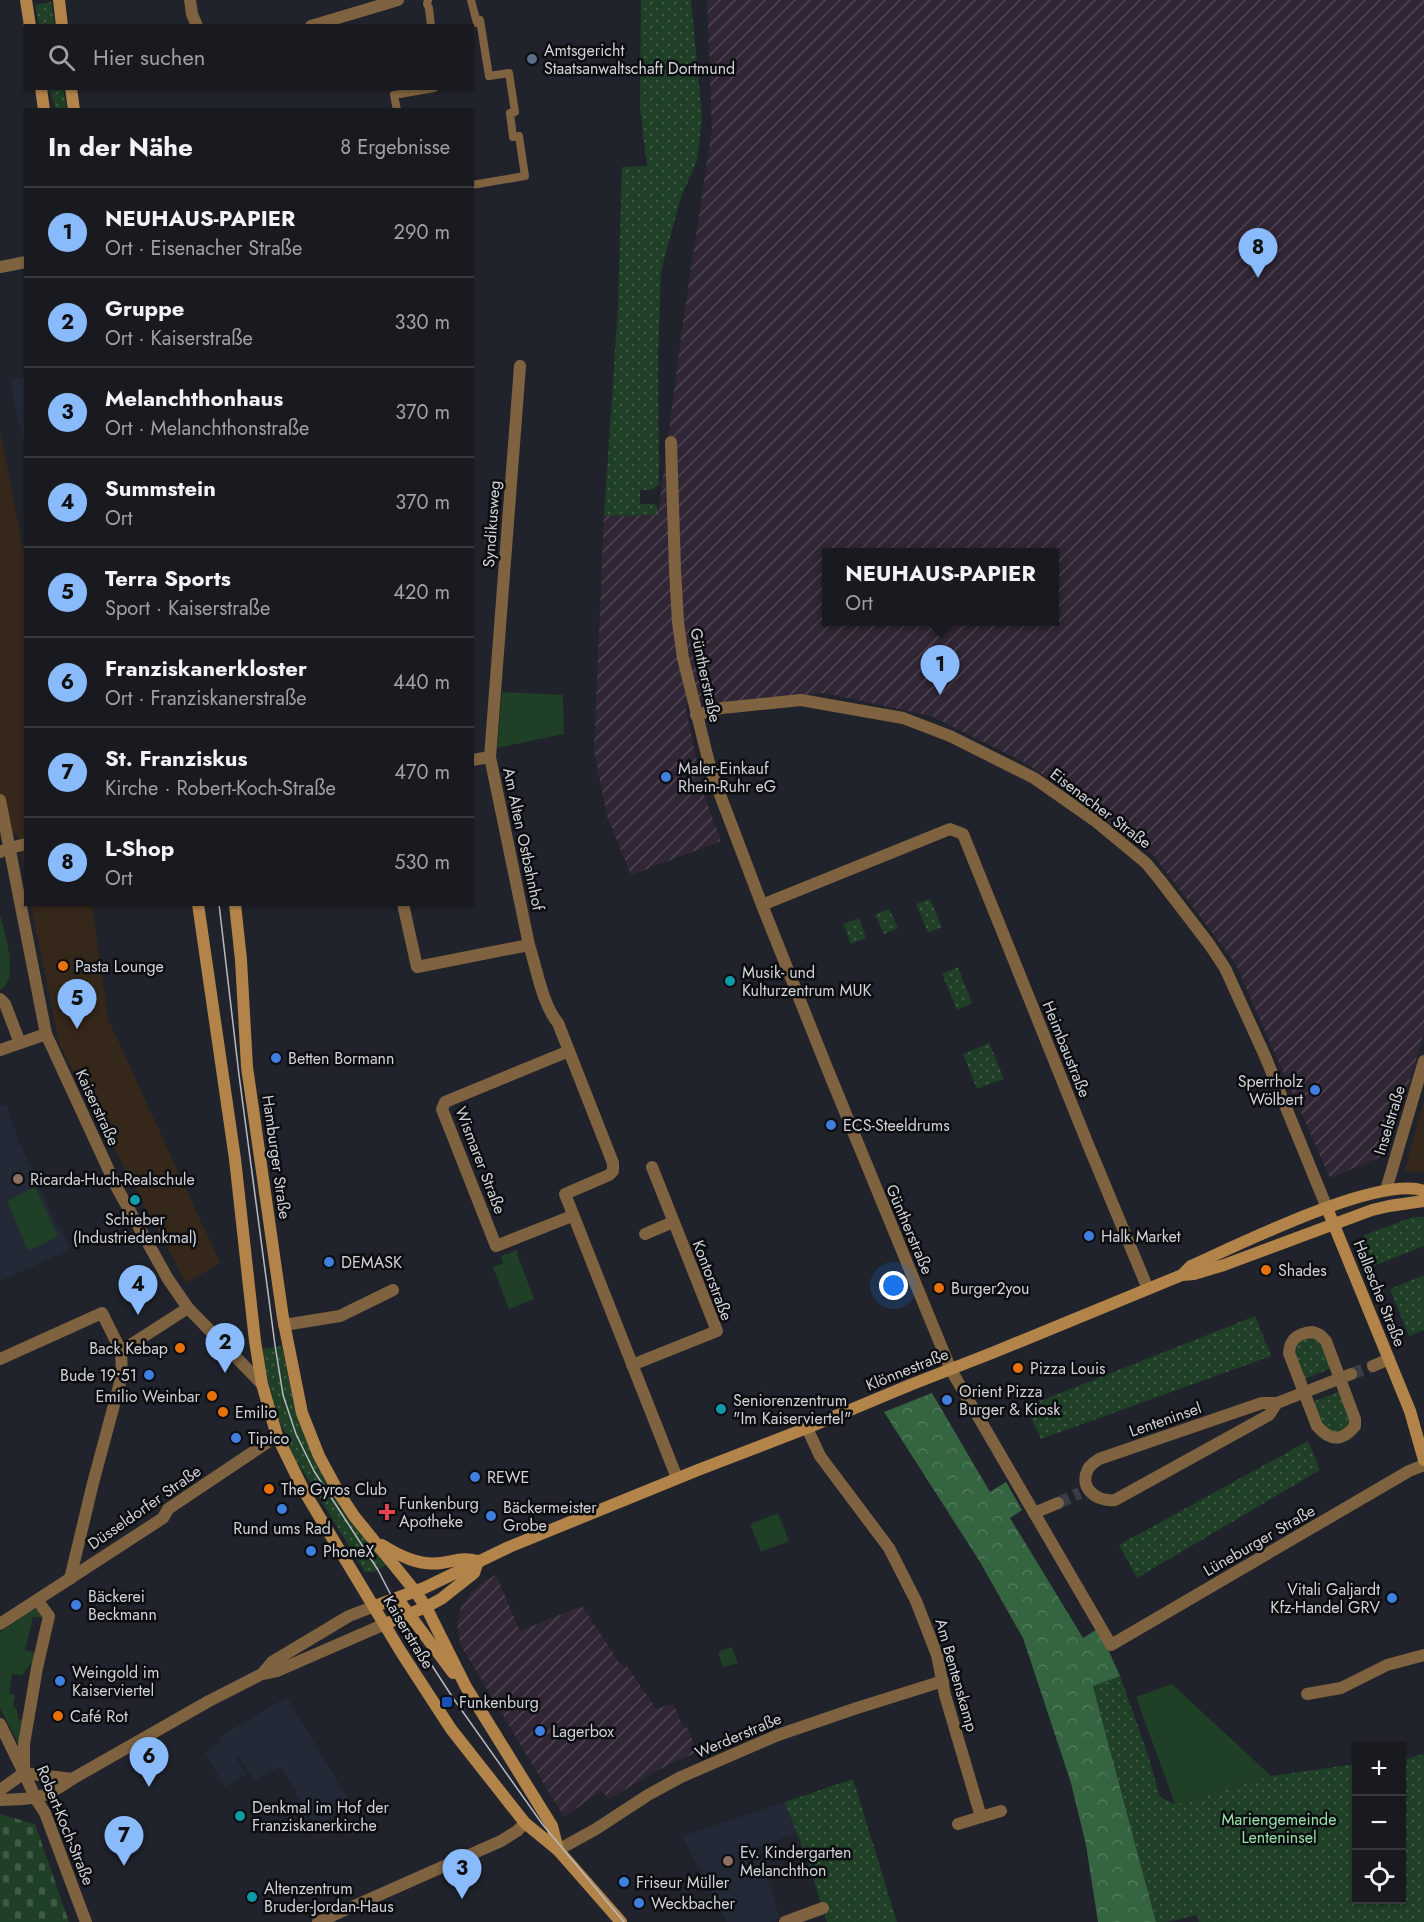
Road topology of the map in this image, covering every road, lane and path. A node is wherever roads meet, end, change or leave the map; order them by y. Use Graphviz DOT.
graph roads {
  1 [pos="26,0"];
  2 [pos="59,0"];
  3 [pos="190,0"];
  4 [pos="398,0"];
  5 [pos="428,0"];
  6 [pos="471,0"];
  7 [pos="30,24"];
  8 [pos="62,24"];
  9 [pos="196,24"];
  10 [pos="318,24"];
  11 [pos="432,24"];
  12 [pos="40,90"];
  13 [pos="71,90"];
  14 [pos="423,90"];
  15 [pos="44,108"];
  16 [pos="74,108"];
  17 [pos="397,108"];
  18 [pos="474,185"];
  19 [pos="24,262"];
  20 [pos="0,267"];
  21 [pos="520,366"];
  22 [pos="671,441"];
  23 [pos="696,714"];
  24 [pos="490,757"];
  25 [pos="474,760"];
  26 [pos="0,800"];
  27 [pos="24,845"];
  28 [pos="5,850"];
  29 [pos="762,905"];
  30 [pos="198,906"];
  31 [pos="235,906"];
  32 [pos="403,906"];
  33 [pos="529,945"];
  34 [pos="0,999"];
  35 [pos="46,1034"];
  36 [pos="20,1043"];
  37 [pos="0,1050"];
  38 [pos="569,1052"];
  39 [pos="1424,1061"];
  40 [pos="652,1167"];
  41 [pos="1386,1190"];
  42 [pos="1424,1191"];
  43 [pos="1424,1202"];
  44 [pos="1327,1208"];
  45 [pos="573,1216"];
  46 [pos="673,1222"];
  47 [pos="1333,1223"];
  48 [pos="645,1234"];
  49 [pos="1182,1275"];
  50 [pos="1149,1289"];
  51 [pos="393,1290"];
  52 [pos="188,1308"];
  53 [pos="284,1325"];
  54 [pos="121,1351"];
  55 [pos="0,1359"];
  56 [pos="1389,1359"];
  57 [pos="632,1365"];
  58 [pos="1373,1366"];
  59 [pos="951,1370"];
  60 [pos="1345,1377"];
  61 [pos="262,1384"];
  62 [pos="1304,1393"];
  63 [pos="1277,1403"];
  64 [pos="302,1413"];
  65 [pos="807,1428"];
  66 [pos="278,1437"];
  67 [pos="1424,1460"];
  68 [pos="1424,1465"];
  69 [pos="677,1478"];
  70 [pos="1058,1503"];
  71 [pos="1034,1513"];
  72 [pos="373,1540"];
  73 [pos="478,1561"];
  74 [pos="70,1579"];
  75 [pos="415,1591"];
  76 [pos="397,1598"];
  77 [pos="37,1600"];
  78 [pos="375,1606"];
  79 [pos="426,1607"];
  80 [pos="409,1614"];
  81 [pos="0,1624"];
  82 [pos="385,1624"];
  83 [pos="1111,1646"];
  84 [pos="1424,1655"];
  85 [pos="262,1674"];
  86 [pos="943,1681"];
  87 [pos="466,1686"];
  88 [pos="1307,1694"];
  89 [pos="0,1724"];
  90 [pos="24,1773"];
  91 [pos="72,1779"];
  92 [pos="0,1790"];
  93 [pos="36,1799"];
  94 [pos="0,1800"];
  95 [pos="1001,1811"];
  96 [pos="981,1817"];
  97 [pos="525,1823"];
  98 [pos="958,1824"];
  99 [pos="558,1850"];
  100 [pos="823,1908"];
  101 [pos="339,1918"];
  102 [pos="86,1922"];
  103 [pos="318,1922"];
  104 [pos="621,1922"];
  105 [pos="785,1922"];
  1 -- 7 [label="main road"];
  2 -- 8 [label="main road"];
  3 -- 9 [label="street"];
  4 -- 10 [label="street"];
  5 -- 11 [label="street"];
  6 -- 18 [label="street"];
  12 -- 15 [label="main road"];
  13 -- 16 [label="main road"];
  14 -- 17 [label="street"];
  19 -- 20 [label="street"];
  21 -- 24 [label="street, Syndikusweg"];
  22 -- 23 [label="street, Güntherstraße"];
  23 -- 29 [label="street, Güntherstraße"];
  23 -- 44 [label="street, Eisenacher Straße"];
  24 -- 25 [label="street, Am Alten Ostbahnhof"];
  24 -- 33 [label="street, Am Alten Ostbahnhof"];
  26 -- 28 [label="street, Kaiserstraße"];
  27 -- 28 [label="street"];
  28 -- 35 [label="street, Kaiserstraße"];
  29 -- 50 [label="street, Heimbaustraße"];
  29 -- 59 [label="street, Güntherstraße"];
  30 -- 61 [label="main road"];
  31 -- 53 [label="main road, Hamburger Straße"];
  32 -- 33 [label="street"];
  33 -- 38 [label="street, Am Alten Ostbahnhof"];
  34 -- 36 [label="street"];
  35 -- 36 [label="street"];
  35 -- 52 [label="street, Kaiserstraße"];
  36 -- 37 [label="street"];
  38 -- 45 [label="street"];
  38 -- 45 [label="street, Wismarer Straße"];
  39 -- 41 [label="street, Inselstraße"];
  40 -- 46 [label="street, Kontorstraße"];
  41 -- 42 [label="main road, Klönnestraße"];
  41 -- 44 [label="main road, Klönnestraße"];
  43 -- 47 [label="main road, Klönnestraße"];
  44 -- 47 [label="main road, Hallesche Straße"];
  44 -- 49 [label="main road, Klönnestraße"];
  45 -- 57 [label="street"];
  46 -- 48 [label="street"];
  46 -- 57 [label="street, Kontorstraße"];
  47 -- 49 [label="main road, Klönnestraße"];
  47 -- 56 [label="main road, Hallesche Straße"];
  49 -- 50 [label="main road, Klönnestraße"];
  50 -- 59 [label="main road, Klönnestraße"];
  51 -- 53 [label="street"];
  52 -- 54 [label="street"];
  52 -- 61 [label="street, Kaiserstraße"];
  53 -- 64 [label="main road, Hamburger Straße"];
  54 -- 55 [label="street"];
  54 -- 74 [label="street"];
  56 -- 58 [label="street"];
  56 -- 67 [label="main road, Hallesche Straße"];
  57 -- 69 [label="street"];
  59 -- 65 [label="main road, Klönnestraße"];
  59 -- 71 [label="street, Güntherstraße"];
  60 -- 62 [label="street, Lenteninsel"];
  60 -- 62 [label="street"];
  60 -- 62 [label="street"];
  61 -- 66 [label="main road, Kaiserstraße"];
  62 -- 63 [label="street, Lenteninsel"];
  63 -- 63 [label="street, Lenteninsel"];
  64 -- 72 [label="main road, Kaiserstraße"];
  65 -- 69 [label="main road, Klönnestraße"];
  65 -- 86 [label="street, Am Bentenskamp"];
  66 -- 74 [label="street, Düsseldorfer Straße"];
  66 -- 78 [label="main road, Kaiserstraße"];
  68 -- 83 [label="street, Lüneburger Straße"];
  69 -- 73 [label="main road, Klönnestraße"];
  70 -- 71 [label="street"];
  71 -- 83 [label="street, Güntherstraße"];
  72 -- 73 [label="main road"];
  72 -- 75 [label="main road, Kaiserstraße"];
  73 -- 75 [label="main road, Klönnestraße"];
  73 -- 79 [label="main road, Klönnestraße"];
  74 -- 77 [label="street, Düsseldorfer Straße"];
  75 -- 76 [label="main road, Klönnestraße"];
  75 -- 79 [label="main road, Kaiserstraße"];
  76 -- 78 [label="main road, Klönnestraße"];
  76 -- 80 [label="main road"];
  77 -- 81 [label="street, Düsseldorfer Straße"];
  77 -- 90 [label="street, Robert-Koch-Straße"];
  78 -- 82 [label="main road, Kaiserstraße"];
  78 -- 85 [label="street"];
  79 -- 80 [label="main road, Klönnestraße"];
  79 -- 87 [label="main road, Kaiserstraße"];
  80 -- 82 [label="main road, Klönnestraße"];
  80 -- 87 [label="main road"];
  82 -- 85 [label="street"];
  82 -- 97 [label="main road, Kaiserstraße"];
  84 -- 88 [label="street"];
  85 -- 91 [label="street"];
  86 -- 96 [label="street, Am Bentenskamp"];
  86 -- 99 [label="street, Werderstraße"];
  87 -- 99 [label="main road, Kaiserstraße"];
  89 -- 90 [label="street"];
  90 -- 91 [label="street"];
  90 -- 92 [label="street"];
  90 -- 93 [label="street, Robert-Koch-Straße"];
  91 -- 93 [label="street"];
  93 -- 94 [label="street"];
  93 -- 102 [label="street, Robert-Koch-Straße"];
  95 -- 96 [label="street"];
  96 -- 98 [label="street"];
  97 -- 99 [label="main road, Kaiserstraße"];
  97 -- 101 [label="street"];
  99 -- 104 [label="main road, Kaiserstraße"];
  100 -- 105 [label="street"];
  101 -- 103 [label="street"];
}
